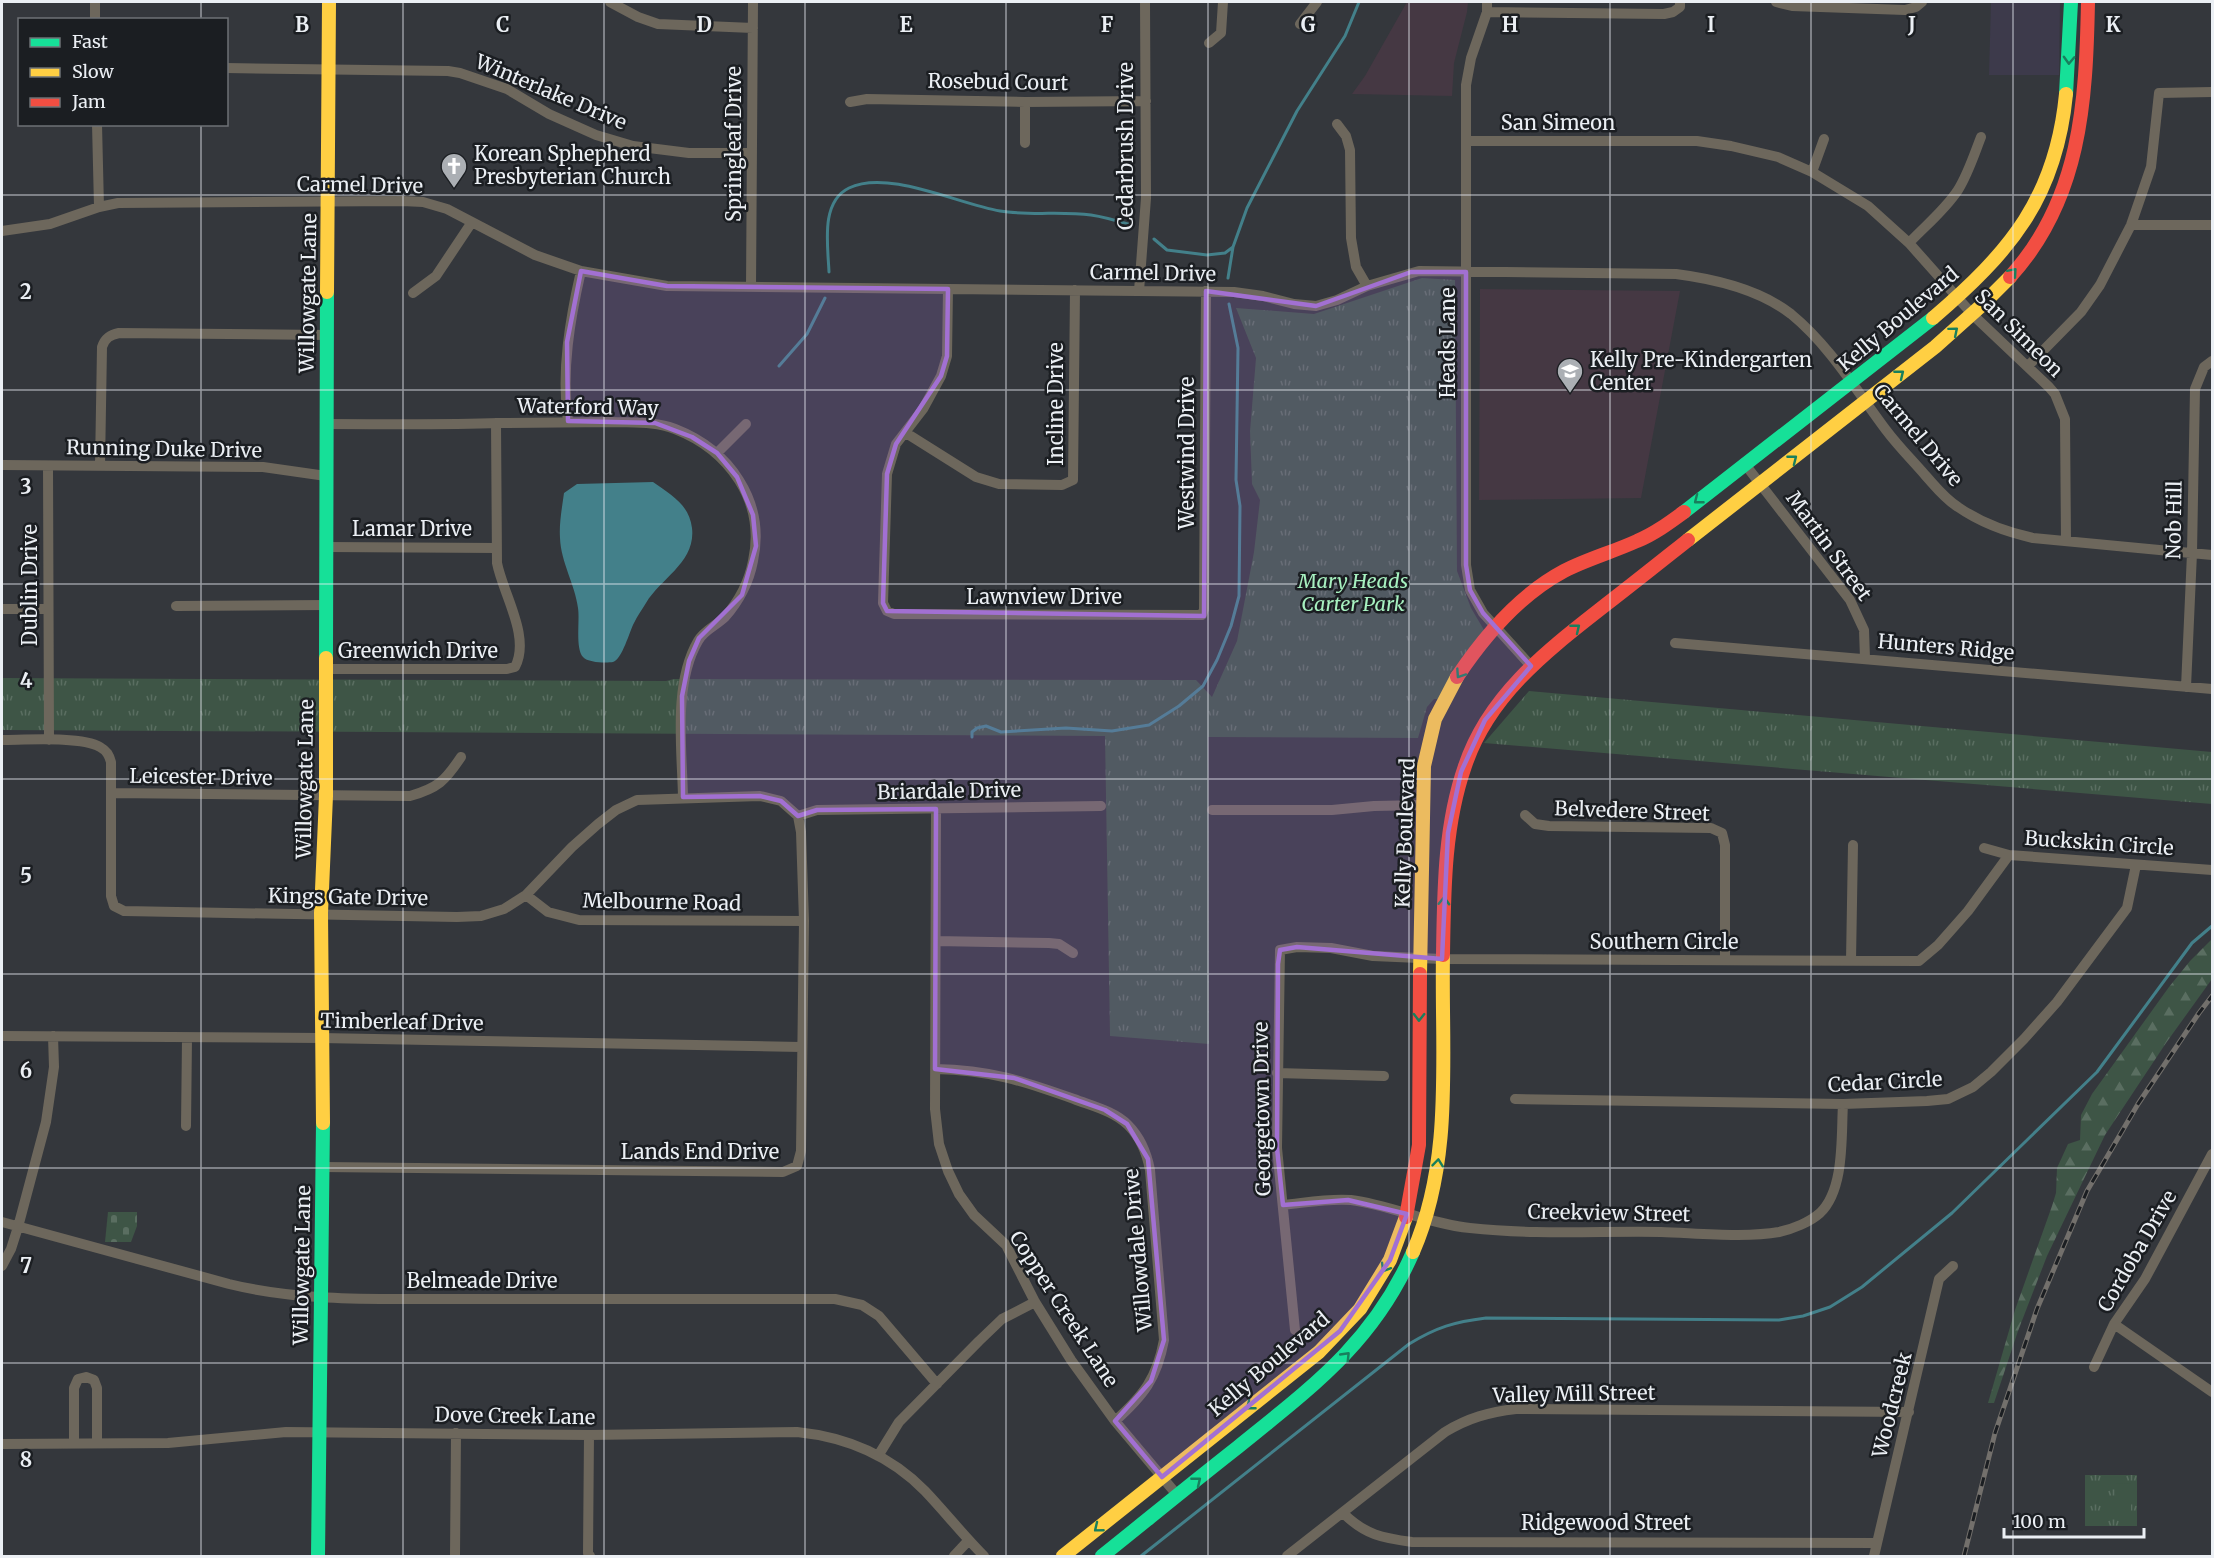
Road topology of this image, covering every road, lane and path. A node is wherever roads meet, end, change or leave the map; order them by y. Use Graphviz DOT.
graph roads {
  1 [pos="95,2"];
  2 [pos="329,2"];
  3 [pos="610,2"];
  4 [pos="753,2"];
  5 [pos="1145,2"];
  6 [pos="1223,2"];
  7 [pos="1317,2"];
  8 [pos="1557,2"];
  9 [pos="1680,2"];
  10 [pos="1776,2"];
  11 [pos="1922,2"];
  12 [pos="2071,2"];
  13 [pos="2088,2"];
  14 [pos="1487,7"];
  15 [pos="1556,14"];
  16 [pos="95,18"];
  17 [pos="1300,24"];
  18 [pos="753,28"];
  19 [pos="2070,28"];
  20 [pos="2087,29"];
  21 [pos="1209,43"];
  22 [pos="228,68"];
  23 [pos="329,70"];
  24 [pos="2212,92"];
  25 [pos="1146,100"];
  26 [pos="850,102"];
  27 [pos="1025,102"];
  28 [pos="1337,124"];
  29 [pos="97,126"];
  30 [pos="1981,137"];
  31 [pos="1824,139"];
  32 [pos="1466,141"];
  33 [pos="1025,143"];
  34 [pos="752,153"];
  35 [pos="1812,172"];
  36 [pos="328,201"];
  37 [pos="99,207"];
  38 [pos="472,222"];
  39 [pos="2131,225"];
  40 [pos="2212,225"];
  41 [pos="2,231"];
  42 [pos="1909,243"];
  43 [pos="581,271"];
  44 [pos="1466,272"];
  45 [pos="1367,286"];
  46 [pos="751,287"];
  47 [pos="948,289"];
  48 [pos="1075,290"];
  49 [pos="1139,291"];
  50 [pos="1206,291"];
  51 [pos="413,293"];
  52 [pos="1957,297"];
  53 [pos="1973,315"];
  54 [pos="327,335"];
  55 [pos="2212,361"];
  56 [pos="2028,366"];
  57 [pos="1852,383"];
  58 [pos="1866,402"];
  59 [pos="568,421"];
  60 [pos="496,423"];
  61 [pos="326,424"];
  62 [pos="746,424"];
  63 [pos="906,433"];
  64 [pos="717,453"];
  65 [pos="1744,463"];
  66 [pos="2,465"];
  67 [pos="100,465"];
  68 [pos="48,466"];
  69 [pos="326,476"];
  70 [pos="1761,484"];
  71 [pos="2066,541"];
  72 [pos="327,547"];
  73 [pos="497,548"];
  74 [pos="2192,553"];
  75 [pos="2212,555"];
  76 [pos="326,605"];
  77 [pos="176,606"];
  78 [pos="2,609"];
  79 [pos="48,609"];
  80 [pos="1202,615"];
  81 [pos="1494,626"];
  82 [pos="1675,643"];
  83 [pos="1865,658"];
  84 [pos="1531,666"];
  85 [pos="326,669"];
  86 [pos="2186,687"];
  87 [pos="2212,689"];
  88 [pos="2,740"];
  89 [pos="49,740"];
  90 [pos="461,757"];
  91 [pos="111,794"];
  92 [pos="326,795"];
  93 [pos="683,797"];
  94 [pos="1423,805"];
  95 [pos="1101,806"];
  96 [pos="936,809"];
  97 [pos="1212,810"];
  98 [pos="1525,815"];
  99 [pos="798,816"];
  100 [pos="1853,845"];
  101 [pos="1984,848"];
  102 [pos="2009,855"];
  103 [pos="2136,865"];
  104 [pos="2212,870"];
  105 [pos="526,895"];
  106 [pos="321,913"];
  107 [pos="804,921"];
  108 [pos="936,941"];
  109 [pos="1072,953"];
  110 [pos="1420,958"];
  111 [pos="1279,959"];
  112 [pos="1442,959"];
  113 [pos="1725,960"];
  114 [pos="1851,960"];
  115 [pos="2,1035"];
  116 [pos="53,1036"];
  117 [pos="187,1038"];
  118 [pos="321,1038"];
  119 [pos="801,1047"];
  120 [pos="935,1069"];
  121 [pos="1277,1073"];
  122 [pos="1384,1076"];
  123 [pos="1515,1100"];
  124 [pos="1842,1104"];
  125 [pos="186,1126"];
  126 [pos="2212,1154"];
  127 [pos="323,1167"];
  128 [pos="1283,1205"];
  129 [pos="1407,1214"];
  130 [pos="1426,1220"];
  131 [pos="2,1222"];
  132 [pos="18,1227"];
  133 [pos="2,1266"];
  134 [pos="1953,1266"];
  135 [pos="321,1297"];
  136 [pos="1035,1302"];
  137 [pos="2114,1324"];
  138 [pos="1295,1330"];
  139 [pos="2094,1367"];
  140 [pos="937,1384"];
  141 [pos="2212,1392"];
  142 [pos="1909,1412"];
  143 [pos="1115,1421"];
  144 [pos="320,1432"];
  145 [pos="456,1433"];
  146 [pos="589,1435"];
  147 [pos="74,1443"];
  148 [pos="97,1443"];
  149 [pos="2,1444"];
  150 [pos="878,1456"];
  151 [pos="1162,1477"];
  152 [pos="1178,1496"];
  153 [pos="1344,1514"];
  154 [pos="968,1541"];
  155 [pos="1877,1543"];
  156 [pos="318,1557"];
  157 [pos="455,1557"];
  158 [pos="590,1557"];
  159 [pos="954,1557"];
  160 [pos="984,1557"];
  161 [pos="1064,1557"];
  162 [pos="1102,1557"];
  163 [pos="1287,1557"];
  164 [pos="1874,1557"];
  1 -- 16 [label="street"];
  2 -- 23 [label="main road, Willowgate Lane"];
  3 -- 18 [label="street"];
  4 -- 18 [label="street, Springleaf Drive"];
  5 -- 25 [label="street, Cedarbrush Drive"];
  6 -- 21 [label="street"];
  7 -- 17 [label="street"];
  8 -- 15 [label="street"];
  9 -- 15 [label="street"];
  10 -- 11 [label="street"];
  12 -- 19 [label="main road, Kelly Boulevard"];
  13 -- 20 [label="main road"];
  14 -- 15 [label="street"];
  14 -- 32 [label="street, Heads Lane"];
  18 -- 34 [label="street, Springleaf Drive"];
  19 -- 20 [label="main road"];
  19 -- 52 [label="main road, Kelly Boulevard, one-way"];
  53 -- 20 [label="main road, one-way"];
  22 -- 23 [label="street, Winterlake Drive"];
  23 -- 34 [label="street, Winterlake Drive"];
  23 -- 36 [label="main road, Willowgate Lane"];
  24 -- 39 [label="street"];
  25 -- 27 [label="street, Rosebud Court"];
  25 -- 49 [label="street, Cedarbrush Drive"];
  26 -- 27 [label="street, Rosebud Court"];
  27 -- 33 [label="street"];
  28 -- 45 [label="street"];
  29 -- 37 [label="street"];
  30 -- 42 [label="street"];
  31 -- 35 [label="street"];
  32 -- 35 [label="street, San Simeon"];
  32 -- 44 [label="street, Heads Lane"];
  34 -- 46 [label="street, Springleaf Drive"];
  35 -- 42 [label="street, San Simeon"];
  36 -- 37 [label="street, Carmel Drive"];
  36 -- 38 [label="street, Carmel Drive"];
  36 -- 54 [label="main road, Willowgate Lane"];
  37 -- 41 [label="street, Carmel Drive"];
  38 -- 43 [label="street, Carmel Drive"];
  38 -- 51 [label="street"];
  39 -- 40 [label="street"];
  39 -- 56 [label="street"];
  42 -- 52 [label="street, San Simeon"];
  43 -- 46 [label="street, Carmel Drive"];
  43 -- 59 [label="street"];
  44 -- 45 [label="street, Carmel Drive"];
  44 -- 57 [label="street, Carmel Drive"];
  44 -- 81 [label="street, Heads Lane"];
  45 -- 50 [label="street, Carmel Drive"];
  46 -- 47 [label="street, Carmel Drive"];
  47 -- 48 [label="street, Carmel Drive"];
  47 -- 63 [label="street"];
  48 -- 49 [label="street, Carmel Drive"];
  48 -- 63 [label="street, Incline Drive"];
  49 -- 50 [label="street, Carmel Drive"];
  50 -- 80 [label="street, Westwind Drive"];
  52 -- 53 [label="street, San Simeon"];
  52 -- 57 [label="main road, Kelly Boulevard"];
  53 -- 56 [label="street, San Simeon"];
  58 -- 53 [label="main road, one-way"];
  54 -- 61 [label="main road, Willowgate Lane"];
  54 -- 67 [label="street"];
  55 -- 74 [label="street, Nob Hill"];
  56 -- 71 [label="street, San Simeon"];
  57 -- 58 [label="street, Carmel Drive"];
  57 -- 65 [label="main road, Kelly Boulevard"];
  70 -- 58 [label="main road, one-way"];
  58 -- 71 [label="street, Carmel Drive"];
  59 -- 60 [label="street, Waterford Way"];
  59 -- 64 [label="street, Waterford Way"];
  60 -- 61 [label="street, Waterford Way"];
  60 -- 73 [label="street, Greenwich Drive"];
  61 -- 69 [label="main road, Willowgate Lane"];
  62 -- 64 [label="street"];
  63 -- 80 [label="street, Lawnview Drive"];
  64 -- 93 [label="street, Waterford Way"];
  65 -- 70 [label="street, Martin Street"];
  65 -- 81 [label="main road, Kelly Boulevard, one-way"];
  66 -- 68 [label="street, Running Duke Drive"];
  67 -- 68 [label="street, Running Duke Drive"];
  67 -- 69 [label="street, Running Duke Drive"];
  68 -- 79 [label="street, Dublin Drive"];
  69 -- 72 [label="main road, Willowgate Lane"];
  70 -- 83 [label="street, Martin Street"];
  84 -- 70 [label="main road, one-way"];
  71 -- 74 [label="street, Carmel Drive"];
  72 -- 73 [label="street, Lamar Drive"];
  72 -- 76 [label="main road, Willowgate Lane"];
  73 -- 85 [label="street, Greenwich Drive"];
  74 -- 75 [label="street, Carmel Drive"];
  74 -- 86 [label="street, Nob Hill"];
  76 -- 77 [label="street"];
  76 -- 85 [label="main road, Willowgate Lane"];
  78 -- 79 [label="street"];
  79 -- 89 [label="street, Dublin Drive"];
  81 -- 84 [label="street, Heads Lane"];
  81 -- 94 [label="main road, Kelly Boulevard, one-way"];
  82 -- 83 [label="street, Hunters Ridge"];
  83 -- 86 [label="street, Hunters Ridge"];
  112 -- 84 [label="main road, one-way"];
  85 -- 92 [label="main road, Willowgate Lane"];
  86 -- 87 [label="street, Hunters Ridge"];
  88 -- 89 [label="street, Kings Gate Drive"];
  89 -- 91 [label="street, Kings Gate Drive"];
  90 -- 92 [label="street, Leicester Drive"];
  91 -- 92 [label="street, Leicester Drive"];
  91 -- 106 [label="street, Kings Gate Drive"];
  92 -- 106 [label="main road, Willowgate Lane"];
  93 -- 99 [label="street, Kings Gate Drive"];
  93 -- 105 [label="street, Kings Gate Drive"];
  94 -- 97 [label="street"];
  94 -- 110 [label="main road, Kelly Boulevard"];
  95 -- 96 [label="street, Briardale Drive"];
  96 -- 99 [label="street, Briardale Drive"];
  96 -- 108 [label="street, Copper Creek Lane"];
  98 -- 113 [label="street, Belvedere Street"];
  99 -- 107 [label="street, Lands End Drive"];
  100 -- 114 [label="street"];
  101 -- 102 [label="street, Buckskin Circle"];
  102 -- 103 [label="street, Buckskin Circle"];
  102 -- 114 [label="street, Southern Circle"];
  103 -- 104 [label="street, Buckskin Circle"];
  103 -- 124 [label="street, Cedar Circle"];
  105 -- 106 [label="street, Kings Gate Drive"];
  105 -- 107 [label="street, Melbourne Road"];
  106 -- 118 [label="main road, Willowgate Lane"];
  107 -- 119 [label="street, Lands End Drive"];
  108 -- 109 [label="street"];
  108 -- 120 [label="street, Copper Creek Lane"];
  110 -- 111 [label="street, Southern Circle"];
  110 -- 112 [label="street, Southern Circle"];
  110 -- 129 [label="main road, Kelly Boulevard, one-way"];
  111 -- 121 [label="street, Georgetown Drive"];
  112 -- 113 [label="street, Southern Circle"];
  130 -- 112 [label="main road, one-way"];
  113 -- 114 [label="street, Southern Circle"];
  115 -- 116 [label="street, Timberleaf Drive"];
  116 -- 117 [label="street, Timberleaf Drive"];
  116 -- 132 [label="street"];
  117 -- 118 [label="street, Timberleaf Drive"];
  117 -- 125 [label="street"];
  118 -- 119 [label="street, Timberleaf Drive"];
  118 -- 127 [label="main road, Willowgate Lane"];
  119 -- 127 [label="street, Lands End Drive"];
  120 -- 136 [label="street, Copper Creek Lane"];
  120 -- 143 [label="street, Willowdale Drive"];
  121 -- 122 [label="street"];
  121 -- 128 [label="street, Georgetown Drive"];
  123 -- 124 [label="street, Cedar Circle"];
  124 -- 130 [label="street, Creekview Street"];
  126 -- 137 [label="street, Cordoba Drive"];
  127 -- 135 [label="main road, Willowgate Lane"];
  128 -- 129 [label="street, Creekview Street"];
  128 -- 138 [label="street, Georgetown Drive"];
  129 -- 130 [label="street, Creekview Street"];
  129 -- 151 [label="main road, Kelly Boulevard, one-way"];
  152 -- 130 [label="main road, one-way"];
  131 -- 132 [label="street, Belmeade Drive"];
  132 -- 133 [label="street"];
  132 -- 135 [label="street, Belmeade Drive"];
  134 -- 142 [label="street, Woodcreek"];
  135 -- 140 [label="street, Belmeade Drive"];
  135 -- 144 [label="main road, Willowgate Lane"];
  136 -- 140 [label="street"];
  136 -- 143 [label="street, Copper Creek Lane"];
  137 -- 139 [label="street, Cordoba Drive"];
  137 -- 141 [label="street"];
  140 -- 150 [label="street"];
  142 -- 153 [label="street, Valley Mill Street"];
  142 -- 155 [label="street, Woodcreek"];
  143 -- 151 [label="street, Copper Creek Lane"];
  144 -- 145 [label="street, Dove Creek Lane"];
  144 -- 148 [label="street, Dove Creek Lane"];
  144 -- 156 [label="main road, Willowgate Lane"];
  145 -- 146 [label="street, Dove Creek Lane"];
  145 -- 157 [label="street"];
  146 -- 150 [label="street, Dove Creek Lane"];
  146 -- 158 [label="street"];
  147 -- 148 [label="street, Dove Creek Lane"];
  147 -- 148 [label="street"];
  147 -- 149 [label="street, Dove Creek Lane"];
  150 -- 154 [label="street, Dove Creek Lane"];
  151 -- 152 [label="street, Copper Creek Lane"];
  151 -- 161 [label="main road, Kelly Boulevard, one-way"];
  152 -- 162 [label="main road"];
  153 -- 155 [label="street, Ridgewood Street"];
  153 -- 163 [label="street, Valley Mill Street"];
  154 -- 159 [label="street"];
  154 -- 160 [label="street, Dove Creek Lane"];
  155 -- 164 [label="street, Woodcreek"];
}
